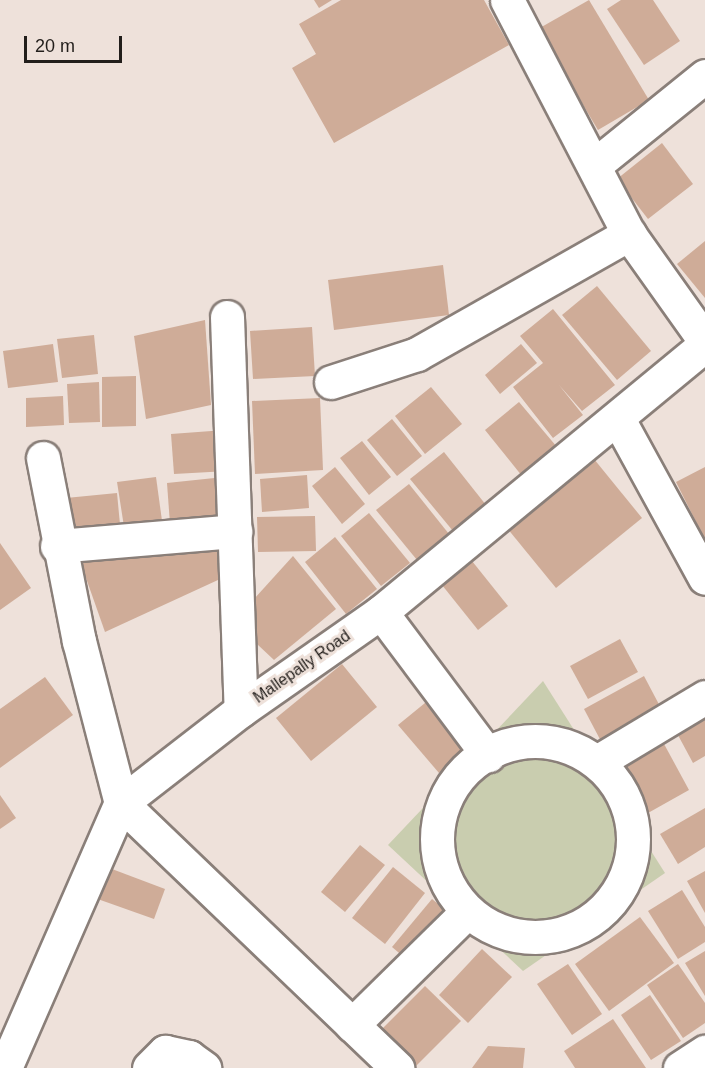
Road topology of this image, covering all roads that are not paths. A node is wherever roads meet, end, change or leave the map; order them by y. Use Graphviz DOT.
graph roads {
  1 [pos="507,0"];
  2 [pos="705,76"];
  3 [pos="596,164"];
  4 [pos="629,234"];
  5 [pos="227,316"];
  6 [pos="705,343"];
  7 [pos="331,381"];
  8 [pos="618,419"];
  9 [pos="43,458"];
  10 [pos="235,531"];
  11 [pos="57,546"];
  12 [pos="705,578"];
  13 [pos="381,612"];
  14 [pos="705,698"];
  15 [pos="242,710"];
  16 [pos="488,755"];
  17 [pos="597,762"];
  18 [pos="122,803"];
  19 [pos="467,912"];
  20 [pos="352,1026"];
  21 [pos="7,1067"];
  22 [pos="149,1068"];
  23 [pos="204,1068"];
  24 [pos="396,1068"];
  1 -- 3 [label="street"];
  2 -- 3 [label="street"];
  3 -- 4 [label="street"];
  4 -- 6 [label="street"];
  4 -- 7 [label="street"];
  5 -- 10 [label="street"];
  6 -- 8 [label="street, Mallepally Road"];
  8 -- 12 [label="street"];
  8 -- 13 [label="street, Mallepally Road"];
  9 -- 11 [label="street"];
  10 -- 11 [label="street"];
  10 -- 15 [label="street"];
  11 -- 18 [label="street"];
  13 -- 15 [label="street, Mallepally Road"];
  13 -- 16 [label="street"];
  14 -- 17 [label="street"];
  15 -- 18 [label="street, Mallepally Road"];
  16 -- 17 [label="street"];
  16 -- 19 [label="street"];
  17 -- 19 [label="street"];
  18 -- 20 [label="street"];
  18 -- 21 [label="street, Mallepally Road"];
  19 -- 20 [label="street"];
  20 -- 24 [label="street"];
  22 -- 23 [label="street"];
}
